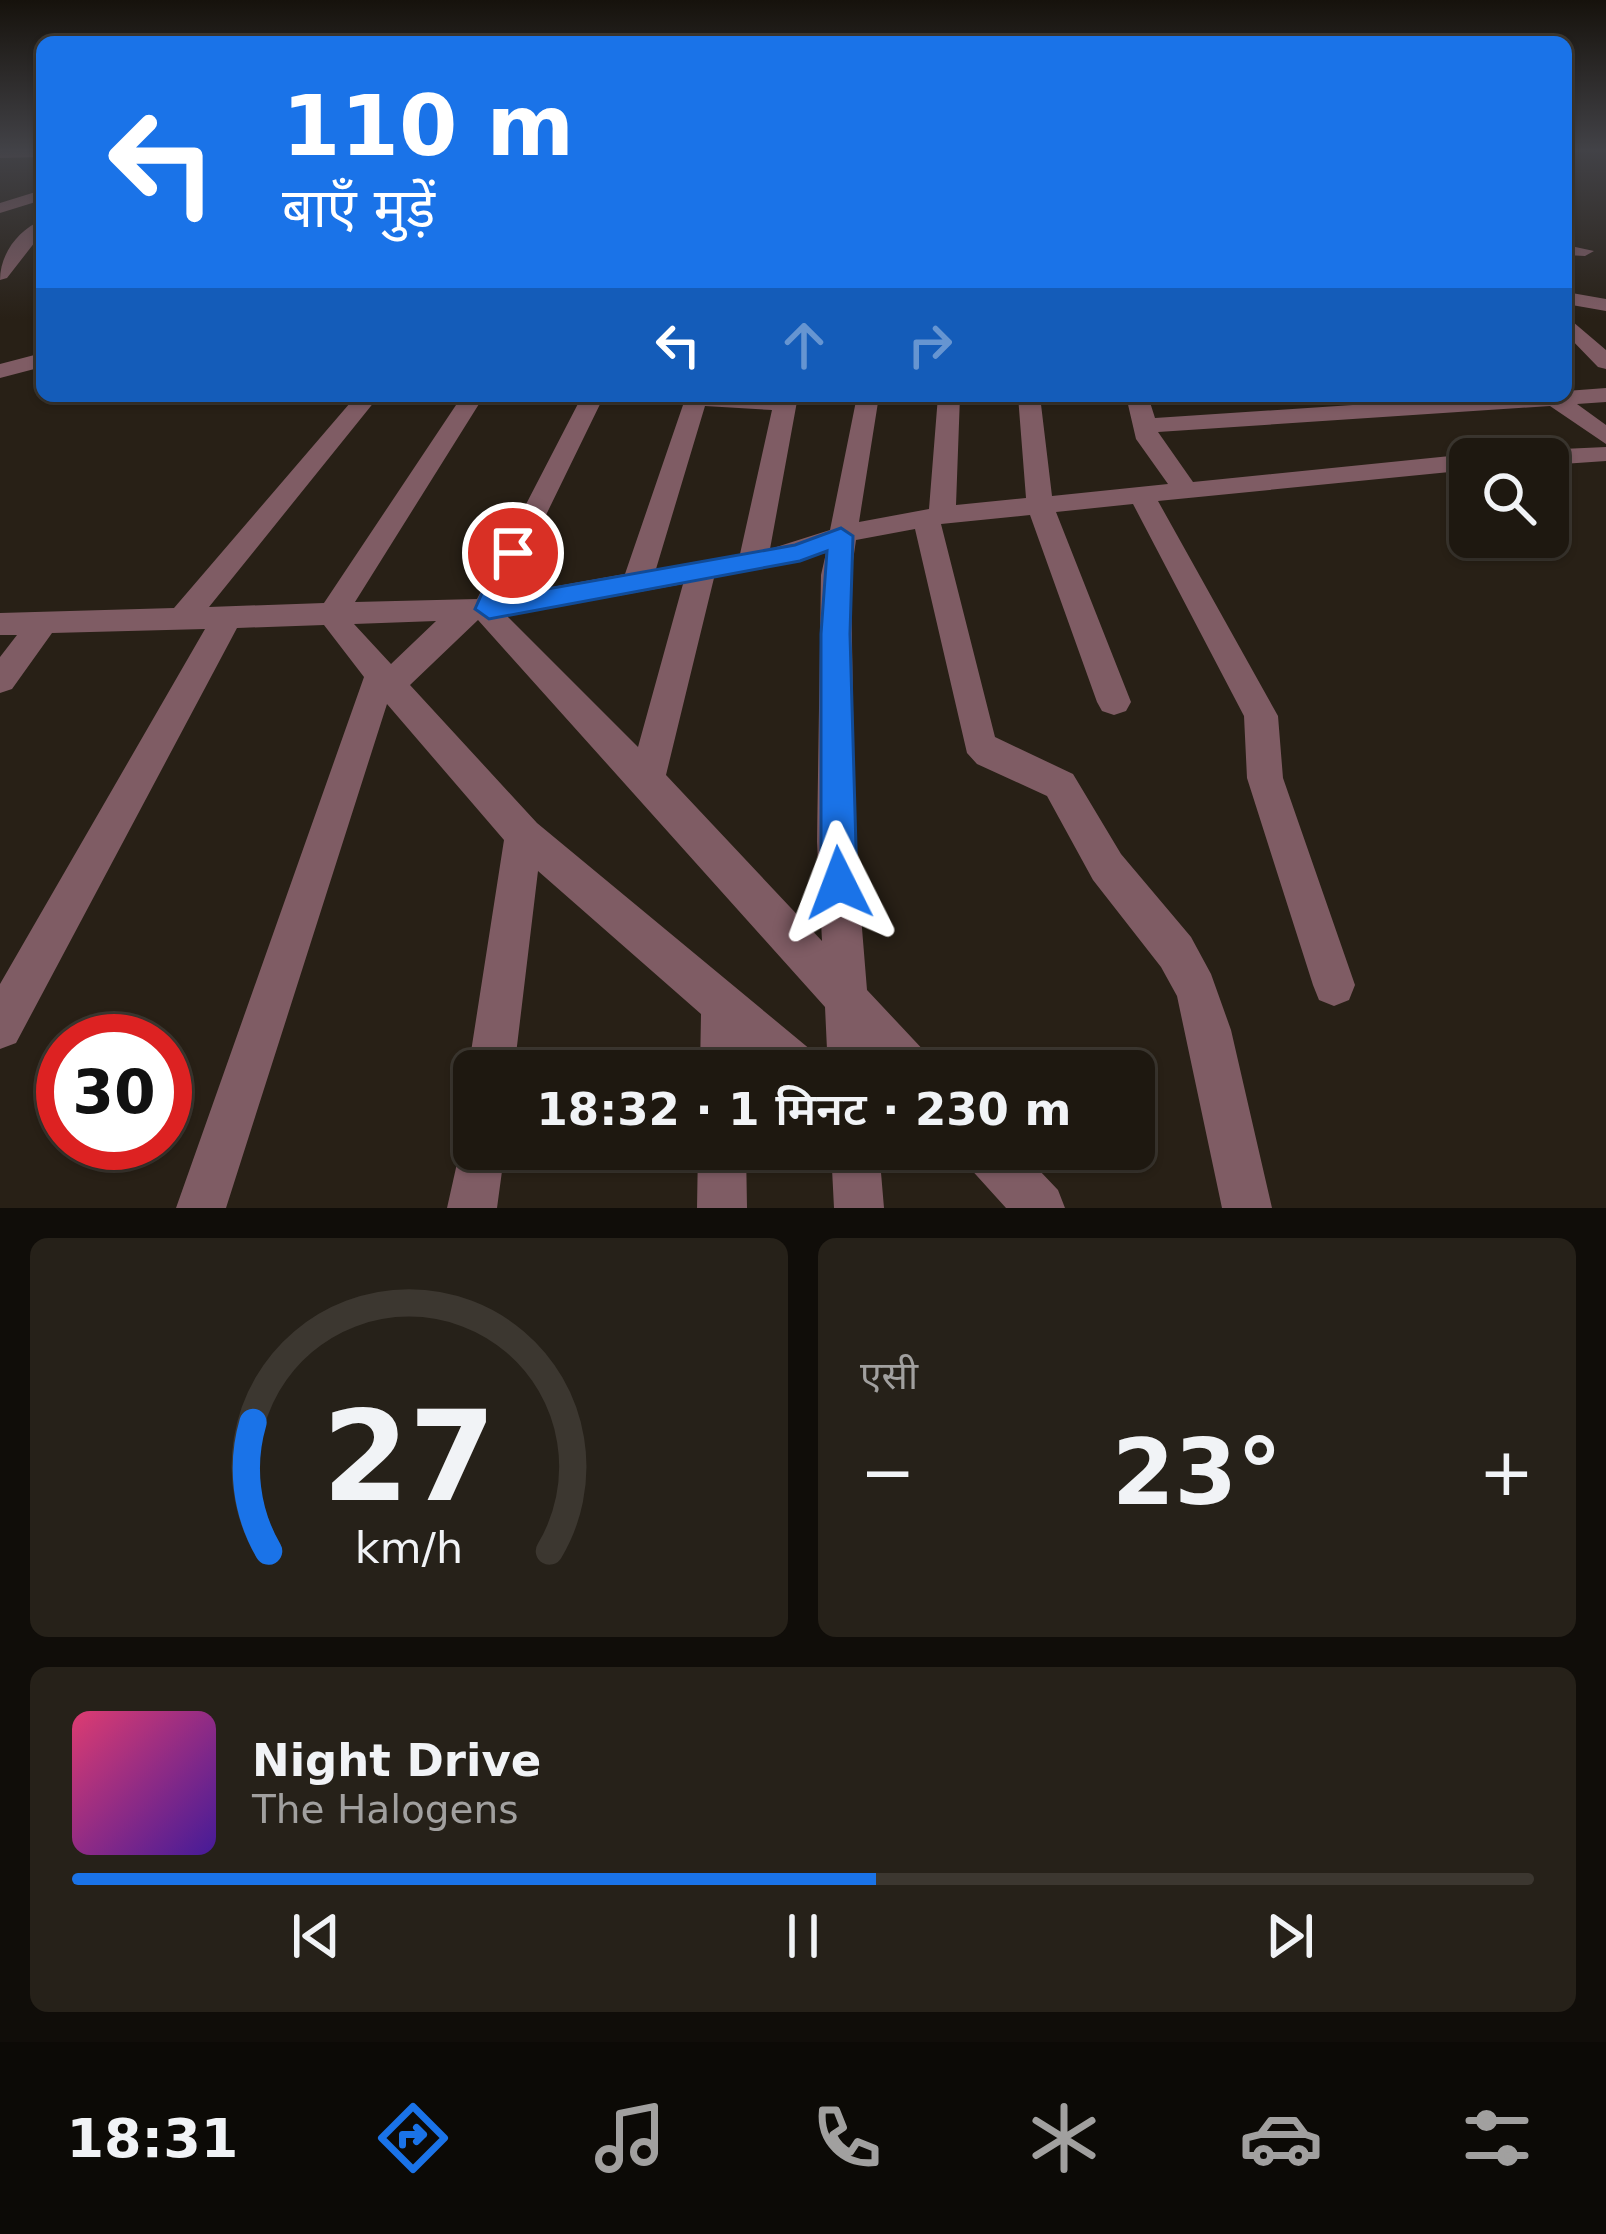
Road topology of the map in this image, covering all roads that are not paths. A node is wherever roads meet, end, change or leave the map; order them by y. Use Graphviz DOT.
graph roads {
  1 [pos="36,232"];
  2 [pos="0,274"];
  3 [pos="1572,299"];
  4 [pos="1606,305"];
  5 [pos="1572,328"];
  6 [pos="36,362"];
  7 [pos="1606,362"];
  8 [pos="0,371"];
  9 [pos="1606,395"];
  10 [pos="1572,396"];
  11 [pos="363,402"];
  12 [pos="469,402"];
  13 [pos="590,402"];
  14 [pos="695,402"];
  15 [pos="786,402"];
  16 [pos="867,402"];
  17 [pos="948,402"];
  18 [pos="1030,402"];
  19 [pos="1138,402"];
  20 [pos="1398,402"];
  21 [pos="1559,402"];
  22 [pos="1367,403"];
  23 [pos="1263,407"];
  24 [pos="1144,426"];
  25 [pos="1606,437"];
  26 [pos="1606,454"];
  27 [pos="1569,456"];
  28 [pos="1449,464"];
  29 [pos="1186,490"];
  30 [pos="1141,494"];
  31 [pos="1040,504"];
  32 [pos="934,517"];
  33 [pos="841,536"];
  34 [pos="753,562"];
  35 [pos="701,573"];
  36 [pos="636,585"];
  37 [pos="477,610"];
  38 [pos="335,615"];
  39 [pos="180,621"];
  40 [pos="226,621"];
  41 [pos="0,625"];
  42 [pos="42,625"];
  43 [pos="0,680"];
  44 [pos="384,682"];
  45 [pos="1114,702"];
  46 [pos="647,779"];
  47 [pos="524,835"];
  48 [pos="1334,985"];
  49 [pos="850,1005"];
  50 [pos="723,1009"];
  51 [pos="0,1027"];
  52 [pos="494,1050"];
  53 [pos="723,1050"];
  54 [pos="775,1050"];
  55 [pos="851,1050"];
  56 [pos="892,1050"];
  57 [pos="478,1170"];
  58 [pos="722,1170"];
  59 [pos="856,1170"];
  60 [pos="1005,1170"];
  61 [pos="201,1208"];
  62 [pos="472,1208"];
  63 [pos="722,1208"];
  64 [pos="859,1208"];
  65 [pos="1040,1208"];
  66 [pos="1247,1208"];
  1 -- 2 [label="street"];
  3 -- 4 [label="street"];
  5 -- 7 [label="street"];
  6 -- 8 [label="street"];
  9 -- 10 [label="street"];
  11 -- 39 [label="street"];
  12 -- 38 [label="street"];
  13 -- 37 [label="street"];
  14 -- 36 [label="street"];
  15 -- 34 [label="street"];
  16 -- 33 [label="street"];
  17 -- 32 [label="street"];
  18 -- 31 [label="street"];
  19 -- 24 [label="street"];
  20 -- 22 [label="street"];
  21 -- 25 [label="street"];
  22 -- 23 [label="street"];
  23 -- 24 [label="street"];
  24 -- 29 [label="street"];
  26 -- 27 [label="street"];
  28 -- 29 [label="street"];
  29 -- 30 [label="street"];
  30 -- 31 [label="street"];
  30 -- 48 [label="street"];
  31 -- 32 [label="street"];
  31 -- 45 [label="street"];
  32 -- 33 [label="street"];
  32 -- 66 [label="street"];
  33 -- 34 [label="street"];
  33 -- 49 [label="street"];
  34 -- 35 [label="street"];
  35 -- 36 [label="street"];
  35 -- 46 [label="street"];
  36 -- 37 [label="street"];
  37 -- 38 [label="street"];
  37 -- 44 [label="street"];
  37 -- 46 [label="street"];
  38 -- 40 [label="street"];
  38 -- 44 [label="street"];
  39 -- 40 [label="street"];
  39 -- 42 [label="street"];
  40 -- 51 [label="street"];
  41 -- 42 [label="street"];
  42 -- 43 [label="street"];
  44 -- 47 [label="street"];
  44 -- 61 [label="street"];
  46 -- 49 [label="street"];
  47 -- 50 [label="street"];
  47 -- 52 [label="street"];
  49 -- 55 [label="street"];
  49 -- 56 [label="street"];
  50 -- 53 [label="street"];
  50 -- 54 [label="street"];
  57 -- 62 [label="street"];
  58 -- 63 [label="street"];
  59 -- 64 [label="street"];
  60 -- 65 [label="street"];
}
